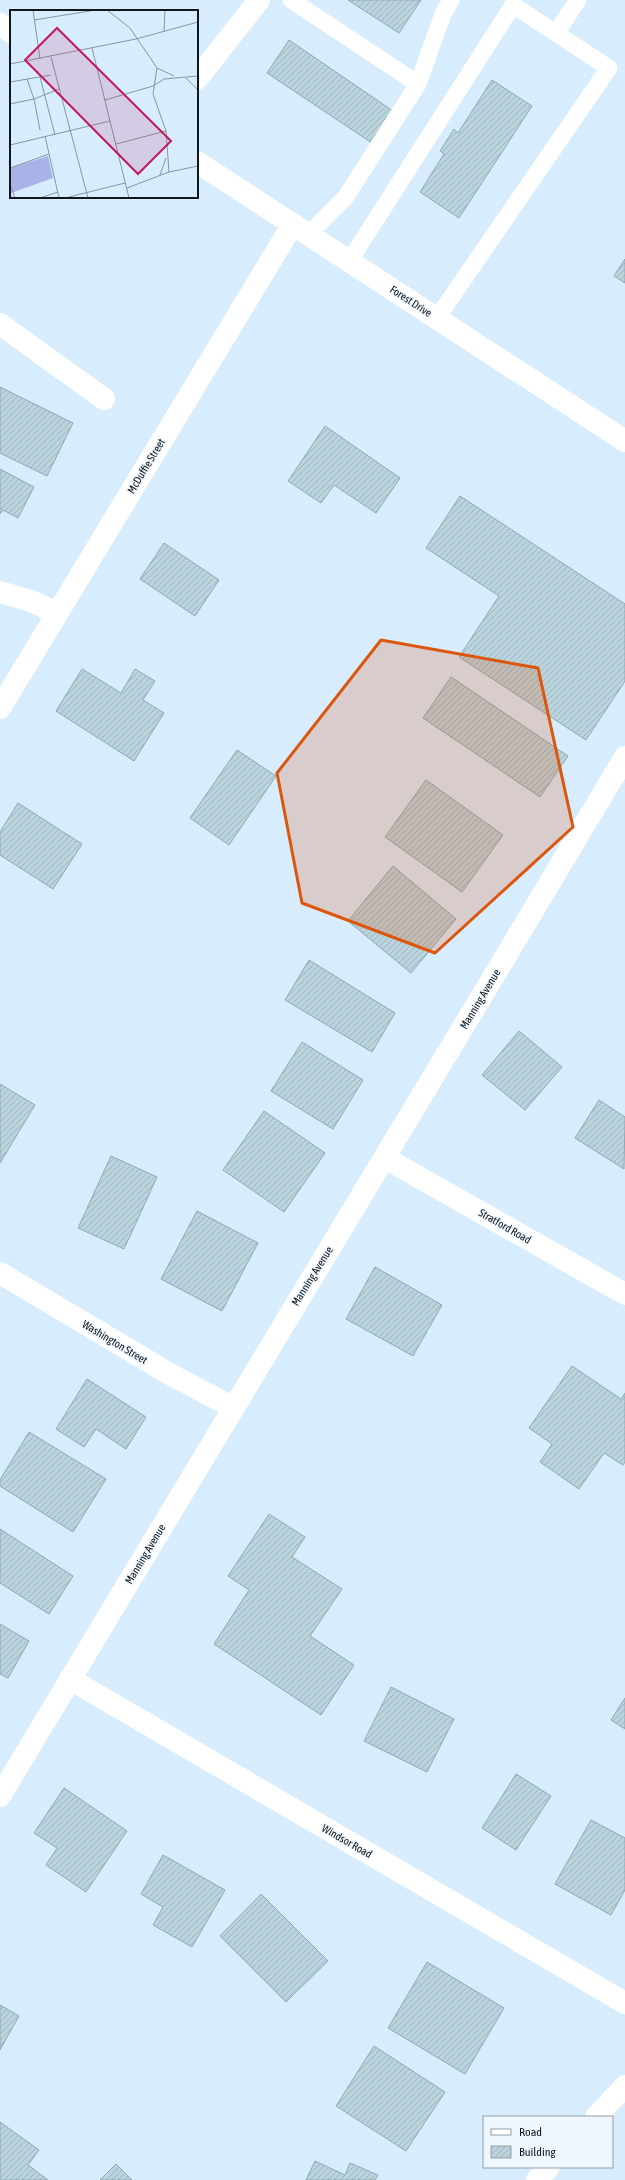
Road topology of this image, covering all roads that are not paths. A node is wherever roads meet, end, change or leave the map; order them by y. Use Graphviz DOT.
graph roads {
  1 [pos="259,0"];
  2 [pos="291,0"];
  3 [pos="451,0"];
  4 [pos="578,0"];
  5 [pos="0,24"];
  6 [pos="10,31"];
  7 [pos="556,33"];
  8 [pos="198,78"];
  9 [pos="418,84"];
  10 [pos="198,163"];
  11 [pos="301,229"];
  12 [pos="350,260"];
  13 [pos="437,318"];
  14 [pos="0,324"];
  15 [pos="104,399"];
  16 [pos="625,441"];
  17 [pos="0,592"];
  18 [pos="57,613"];
  19 [pos="0,708"];
  20 [pos="625,757"];
  21 [pos="385,1158"];
  22 [pos="0,1273"];
  23 [pos="625,1294"];
  24 [pos="232,1407"];
  25 [pos="70,1679"];
  26 [pos="0,1796"];
  27 [pos="625,2003"];
  28 [pos="625,2086"];
  29 [pos="597,2116"];
  30 [pos="548,2168"];
  31 [pos="537,2180"];
  1 -- 8 [label="street"];
  2 -- 9 [label="lane"];
  3 -- 9 [label="lane"];
  4 -- 7 [label="lane"];
  5 -- 6 [label="street"];
  7 -- 12 [label="lane"];
  7 -- 13 [label="lane"];
  9 -- 11 [label="lane"];
  10 -- 11 [label="street, Forest Drive"];
  11 -- 12 [label="street, Forest Drive"];
  11 -- 18 [label="street, McDuffie Street"];
  12 -- 13 [label="street, Forest Drive"];
  13 -- 16 [label="street, Forest Drive"];
  14 -- 15 [label="street"];
  17 -- 18 [label="street"];
  18 -- 19 [label="street, McDuffie Street"];
  20 -- 21 [label="street, Manning Avenue"];
  21 -- 23 [label="street, Stratford Road"];
  21 -- 24 [label="street, Manning Avenue"];
  22 -- 24 [label="street, Washington Street"];
  24 -- 25 [label="street, Manning Avenue"];
  25 -- 26 [label="street, Manning Avenue"];
  25 -- 27 [label="street, Windsor Road"];
  28 -- 29 [label="street"];
  30 -- 31 [label="street"];
}
